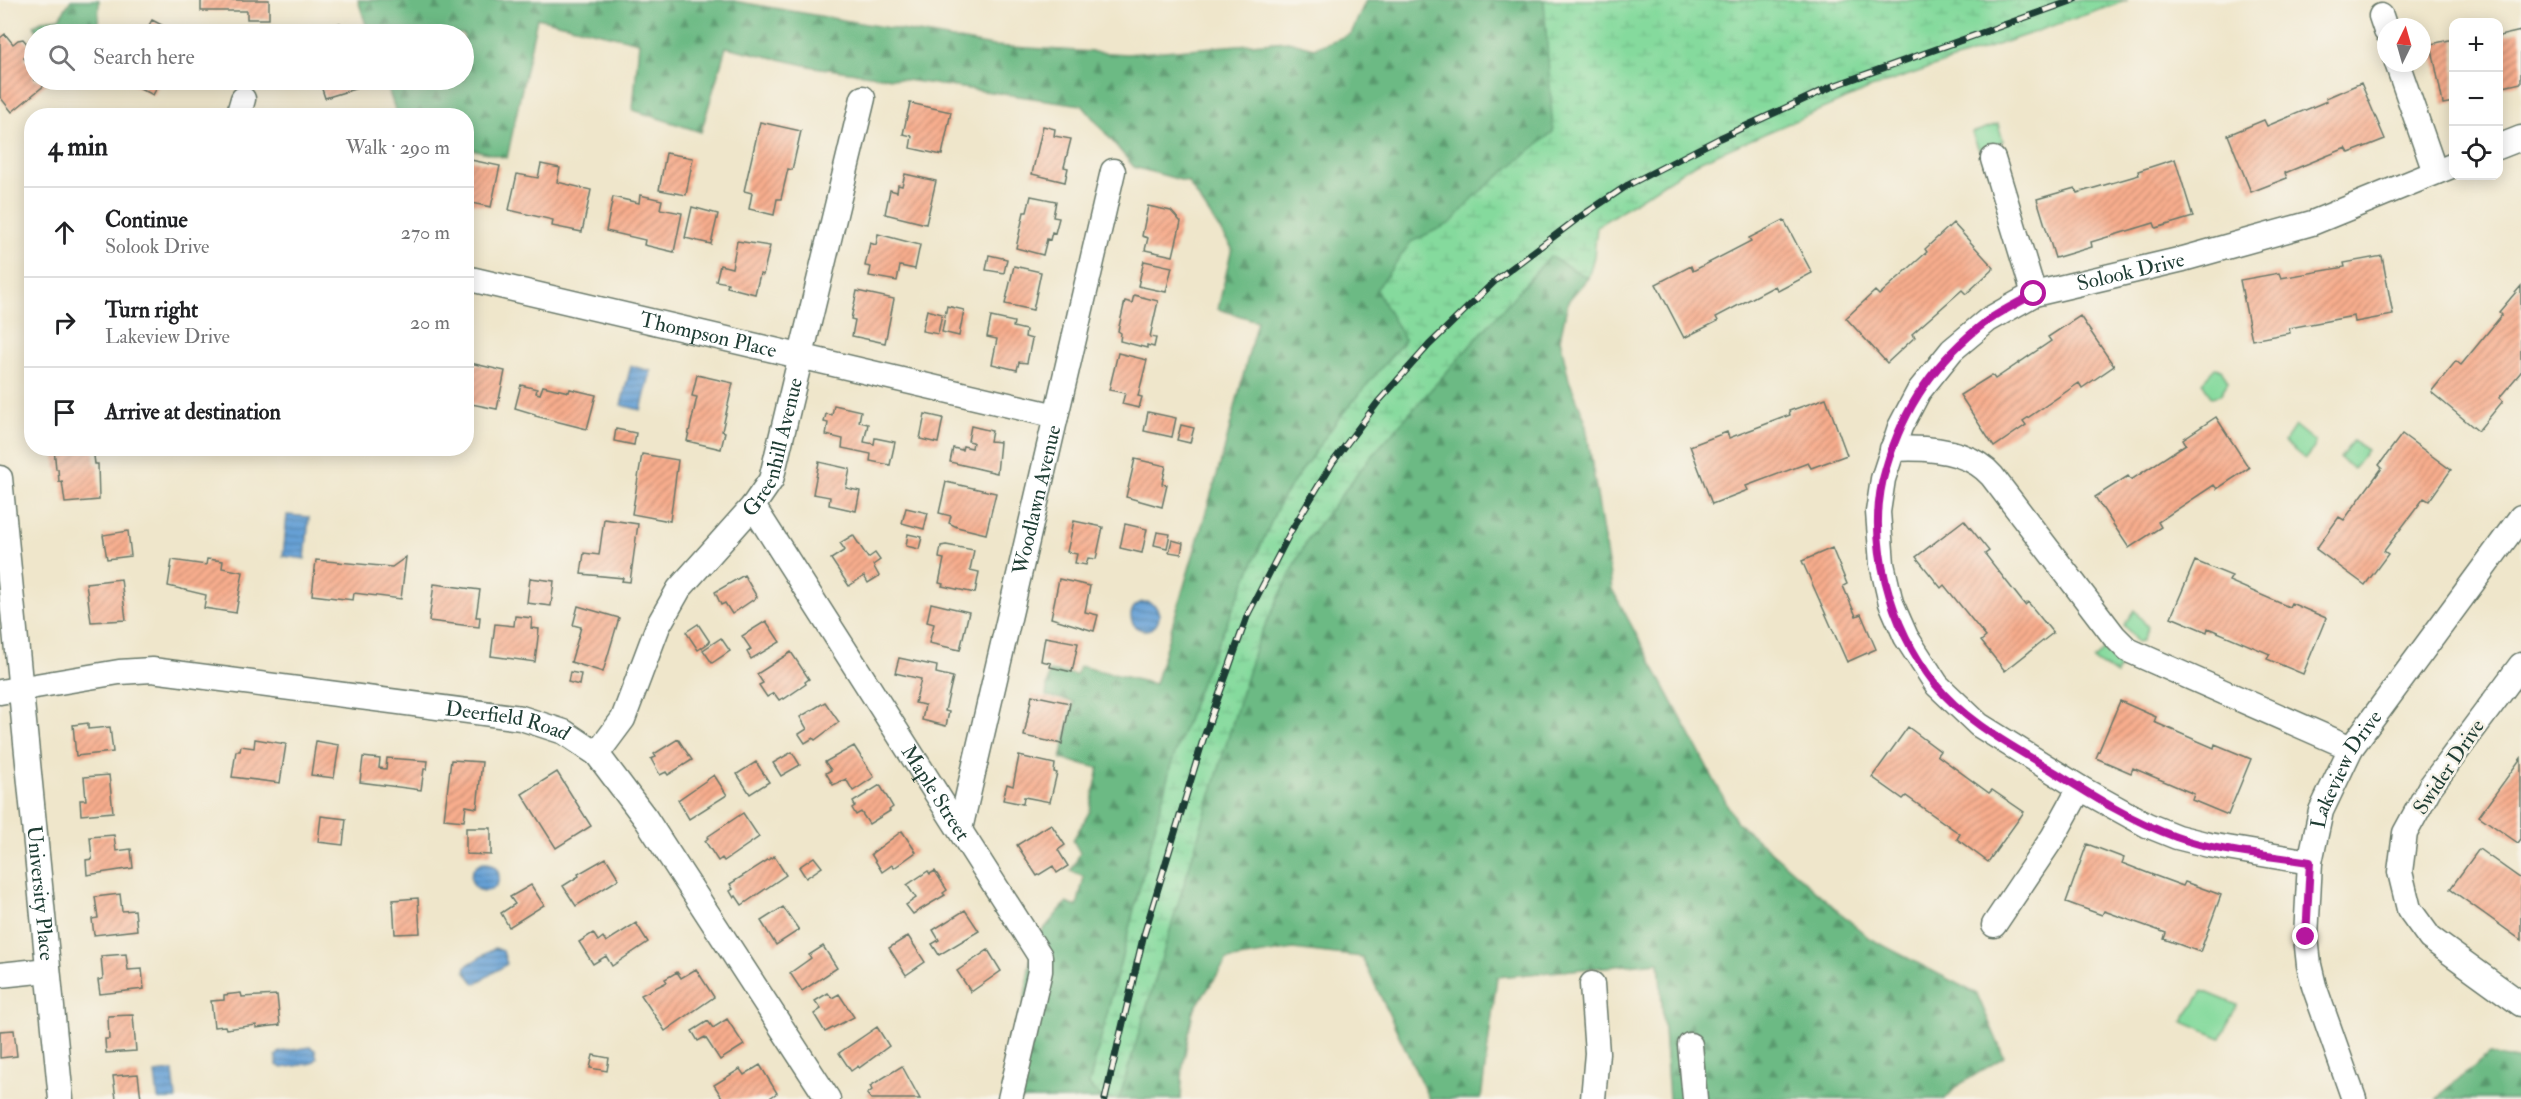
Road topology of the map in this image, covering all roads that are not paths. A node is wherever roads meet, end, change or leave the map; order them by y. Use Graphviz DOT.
graph roads {
  1 [pos="2401,72"];
  2 [pos="863,98"];
  3 [pos="2521,138"];
  4 [pos="2503,145"];
  5 [pos="1994,159"];
  6 [pos="2444,168"];
  7 [pos="1113,171"];
  8 [pos="474,280"];
  9 [pos="2034,294"];
  10 [pos="802,358"];
  11 [pos="1056,416"];
  12 [pos="1892,449"];
  13 [pos="0,478"];
  14 [pos="753,506"];
  15 [pos="2521,517"];
  16 [pos="2521,665"];
  17 [pos="11,690"];
  18 [pos="2351,748"];
  19 [pos="597,754"];
  20 [pos="2080,788"];
  21 [pos="960,829"];
  22 [pos="2310,862"];
  23 [pos="1994,925"];
  24 [pos="48,970"];
  25 [pos="0,975"];
  26 [pos="1592,984"];
  27 [pos="2521,1004"];
  28 [pos="1690,1045"];
  29 [pos="62,1099"];
  30 [pos="828,1099"];
  31 [pos="1010,1099"];
  32 [pos="1593,1099"];
  33 [pos="1695,1099"];
  34 [pos="2354,1099"];
  1 -- 6 [label="street"];
  2 -- 10 [label="street, Greenhill Avenue"];
  3 -- 4 [label="street"];
  5 -- 9 [label="street"];
  6 -- 9 [label="street, Solook Drive"];
  7 -- 11 [label="street, Woodlawn Avenue"];
  8 -- 10 [label="street, Thompson Place"];
  9 -- 12 [label="street, Solook Drive"];
  10 -- 11 [label="street, Thompson Place"];
  10 -- 14 [label="street, Greenhill Avenue"];
  11 -- 21 [label="street, Woodlawn Avenue"];
  12 -- 18 [label="street"];
  12 -- 20 [label="street, Solook Drive"];
  13 -- 17 [label="street, University Place"];
  14 -- 19 [label="street, Greenhill Avenue"];
  14 -- 21 [label="street, Maple Street"];
  15 -- 18 [label="street, Lakeview Drive"];
  16 -- 27 [label="street, Swider Drive"];
  17 -- 19 [label="street, Deerfield Road"];
  17 -- 24 [label="street, University Place"];
  18 -- 22 [label="street, Lakeview Drive"];
  19 -- 30 [label="street, Deerfield Road"];
  20 -- 22 [label="street, Solook Drive"];
  20 -- 23 [label="street"];
  21 -- 31 [label="street, Maple Street"];
  22 -- 34 [label="street, Lakeview Drive"];
  24 -- 25 [label="street"];
  24 -- 29 [label="street, University Place"];
  26 -- 32 [label="street"];
  28 -- 33 [label="street"];
}
